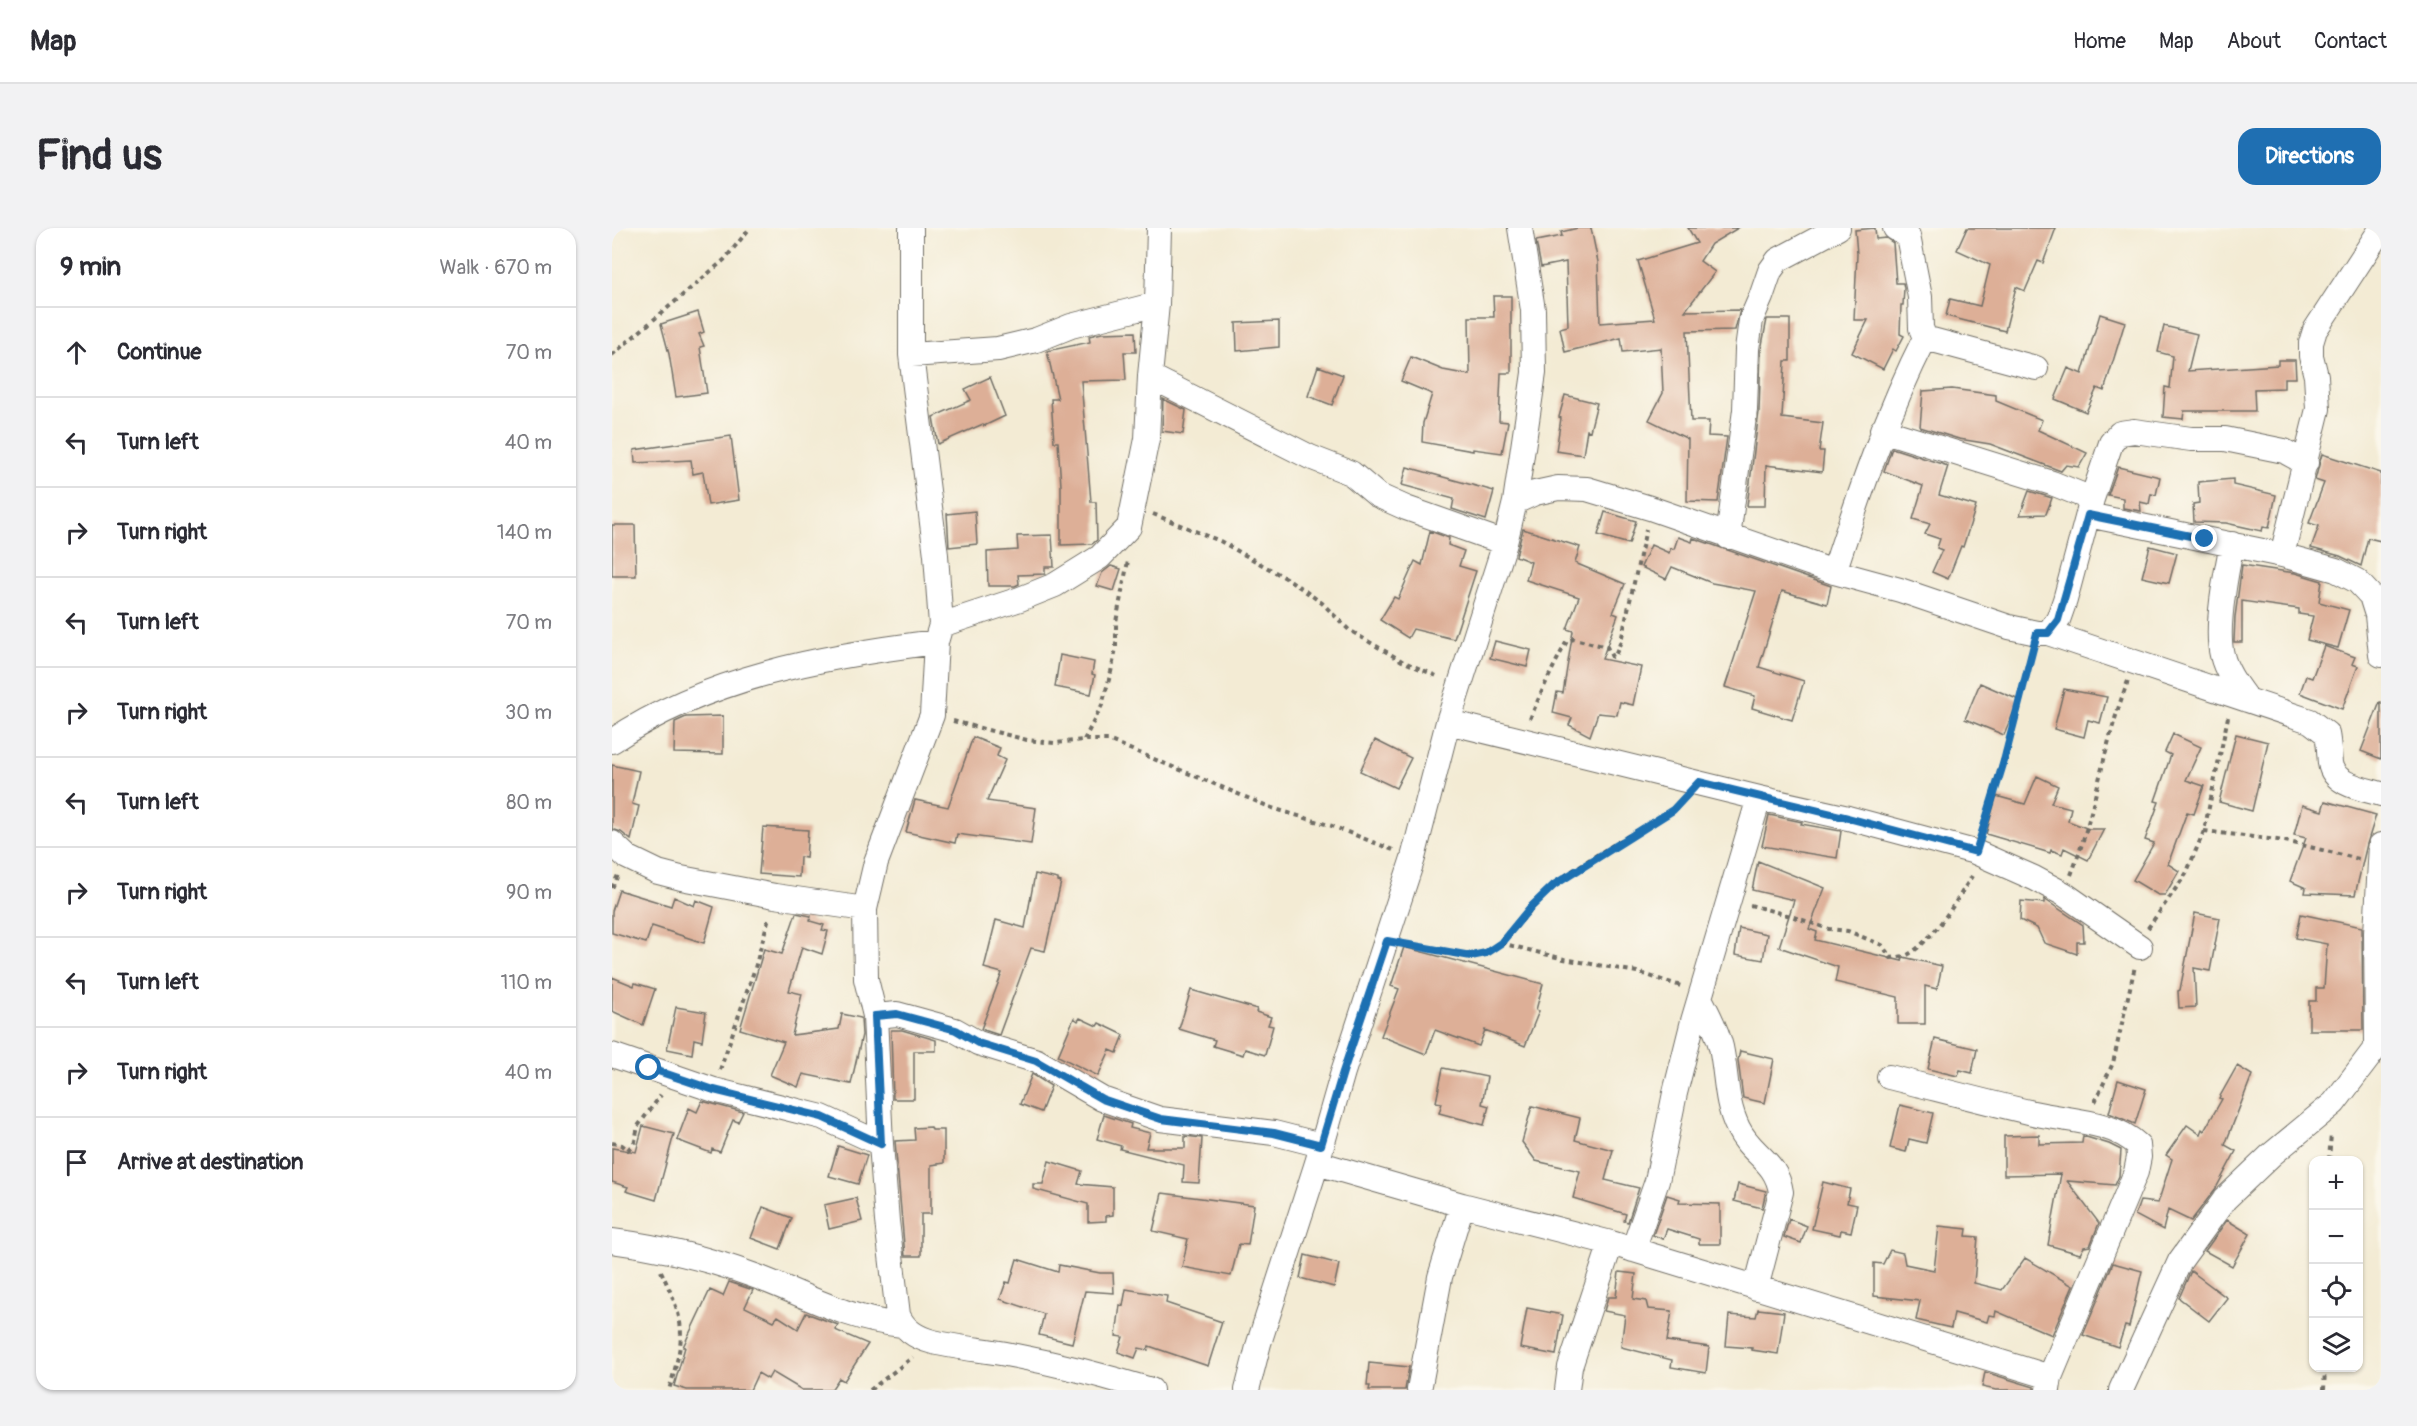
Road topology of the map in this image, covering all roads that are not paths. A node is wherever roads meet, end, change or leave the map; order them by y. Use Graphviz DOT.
graph roads {
  1 [pos="911,228"];
  2 [pos="1159,228"];
  3 [pos="1520,228"];
  4 [pos="1838,228"];
  5 [pos="1895,228"];
  6 [pos="2381,229"];
  7 [pos="1158,304"];
  8 [pos="1924,338"];
  9 [pos="911,355"];
  10 [pos="2037,368"];
  11 [pos="1150,376"];
  12 [pos="1882,430"];
  13 [pos="2306,463"];
  14 [pos="1515,502"];
  15 [pos="2090,507"];
  16 [pos="1728,537"];
  17 [pos="1505,543"];
  18 [pos="2232,544"];
  19 [pos="2282,555"];
  20 [pos="1834,572"];
  21 [pos="939,633"];
  22 [pos="2042,633"];
  23 [pos="2222,655"];
  24 [pos="2381,655"];
  25 [pos="2193,683"];
  26 [pos="2240,698"];
  27 [pos="1448,722"];
  28 [pos="612,741"];
  29 [pos="2381,794"];
  30 [pos="1759,798"];
  31 [pos="612,843"];
  32 [pos="2380,856"];
  33 [pos="865,909"];
  34 [pos="2140,947"];
  35 [pos="1701,998"];
  36 [pos="875,1016"];
  37 [pos="2379,1042"];
  38 [pos="612,1055"];
  39 [pos="1889,1077"];
  40 [pos="881,1144"];
  41 [pos="1319,1154"];
  42 [pos="1462,1205"];
  43 [pos="612,1241"];
  44 [pos="1622,1246"];
  45 [pos="1756,1288"];
  46 [pos="902,1325"];
  47 [pos="2049,1383"];
  48 [pos="1151,1390"];
  49 [pos="1247,1390"];
  50 [pos="1419,1390"];
  51 [pos="1567,1390"];
  52 [pos="2121,1390"];
  1 -- 9 [label="street"];
  2 -- 7 [label="street"];
  3 -- 14 [label="street"];
  4 -- 16 [label="street"];
  5 -- 8 [label="street"];
  6 -- 13 [label="street"];
  7 -- 9 [label="street"];
  7 -- 11 [label="street"];
  8 -- 10 [label="street"];
  8 -- 12 [label="street"];
  9 -- 21 [label="street"];
  11 -- 17 [label="street"];
  11 -- 21 [label="street"];
  12 -- 15 [label="street"];
  12 -- 20 [label="street"];
  13 -- 15 [label="street"];
  13 -- 19 [label="street"];
  14 -- 16 [label="street"];
  14 -- 17 [label="street"];
  15 -- 18 [label="street"];
  15 -- 22 [label="street"];
  16 -- 20 [label="street"];
  17 -- 27 [label="street"];
  18 -- 19 [label="street"];
  18 -- 23 [label="street"];
  19 -- 24 [label="street"];
  20 -- 22 [label="street"];
  21 -- 28 [label="street"];
  21 -- 33 [label="street"];
  22 -- 25 [label="street"];
  23 -- 25 [label="street"];
  23 -- 26 [label="street"];
  25 -- 26 [label="street"];
  26 -- 29 [label="street"];
  27 -- 30 [label="street"];
  27 -- 41 [label="street"];
  30 -- 34 [label="street"];
  30 -- 35 [label="street"];
  31 -- 33 [label="street"];
  32 -- 37 [label="street"];
  33 -- 36 [label="street"];
  35 -- 44 [label="street"];
  35 -- 45 [label="street"];
  36 -- 40 [label="street"];
  36 -- 41 [label="street"];
  37 -- 52 [label="street"];
  38 -- 40 [label="street"];
  39 -- 47 [label="street"];
  40 -- 46 [label="street"];
  41 -- 42 [label="street"];
  41 -- 49 [label="street"];
  42 -- 44 [label="street"];
  42 -- 50 [label="street"];
  43 -- 46 [label="street"];
  44 -- 45 [label="street"];
  44 -- 51 [label="street"];
  45 -- 47 [label="street"];
  46 -- 48 [label="street"];
}
